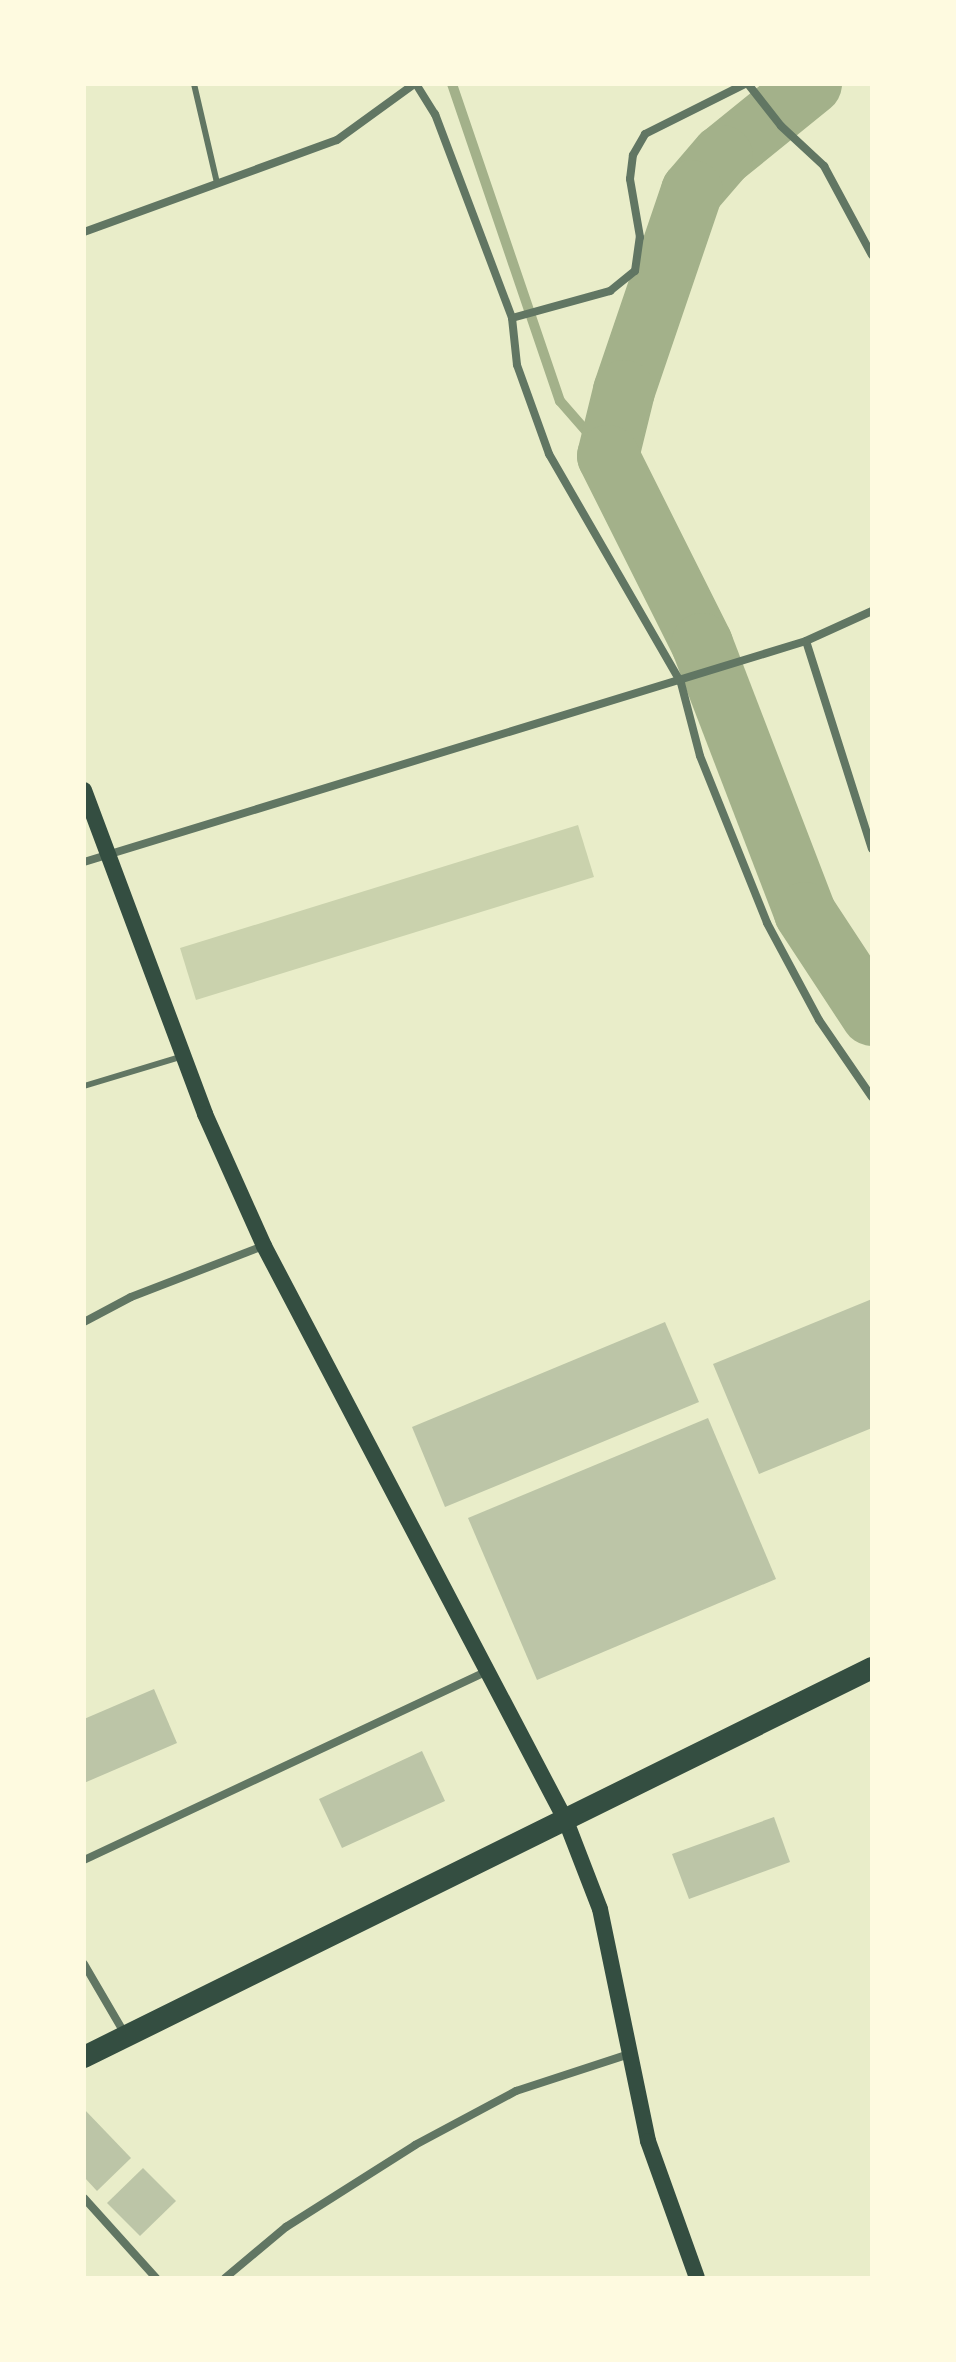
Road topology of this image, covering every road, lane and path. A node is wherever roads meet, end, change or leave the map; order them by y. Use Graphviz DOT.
graph roads {
  1 [pos="194,84"];
  2 [pos="415,84"];
  3 [pos="746,84"];
  4 [pos="217,183"];
  5 [pos="84,232"];
  6 [pos="872,255"];
  7 [pos="512,318"];
  8 [pos="872,611"];
  9 [pos="806,641"];
  10 [pos="681,683"];
  11 [pos="84,790"];
  12 [pos="872,849"];
  13 [pos="109,852"];
  14 [pos="84,862"];
  15 [pos="183,1056"];
  16 [pos="84,1086"];
  17 [pos="872,1097"];
  18 [pos="264,1246"];
  19 [pos="84,1322"];
  20 [pos="872,1668"];
  21 [pos="490,1669"];
  22 [pos="566,1821"];
  23 [pos="84,1860"];
  24 [pos="84,1964"];
  25 [pos="126,2037"];
  26 [pos="632,2053"];
  27 [pos="84,2057"];
  28 [pos="84,2198"];
  29 [pos="156,2278"];
  30 [pos="225,2278"];
  31 [pos="697,2278"];
  1 -- 4 [label="lane"];
  2 -- 4 [label="street"];
  2 -- 7 [label="street"];
  3 -- 6 [label="street"];
  3 -- 7 [label="street"];
  4 -- 5 [label="street"];
  7 -- 10 [label="street"];
  8 -- 9 [label="street"];
  9 -- 10 [label="street"];
  9 -- 12 [label="street"];
  10 -- 13 [label="street"];
  10 -- 17 [label="street"];
  11 -- 13 [label="main road"];
  13 -- 14 [label="street"];
  13 -- 15 [label="main road"];
  15 -- 16 [label="lane"];
  15 -- 18 [label="main road"];
  18 -- 19 [label="street"];
  18 -- 21 [label="main road"];
  20 -- 22 [label="highway"];
  21 -- 22 [label="main road"];
  21 -- 23 [label="street"];
  22 -- 25 [label="highway"];
  22 -- 26 [label="main road"];
  24 -- 25 [label="street"];
  25 -- 27 [label="highway"];
  26 -- 30 [label="street"];
  26 -- 31 [label="main road"];
  28 -- 29 [label="street"];
}
